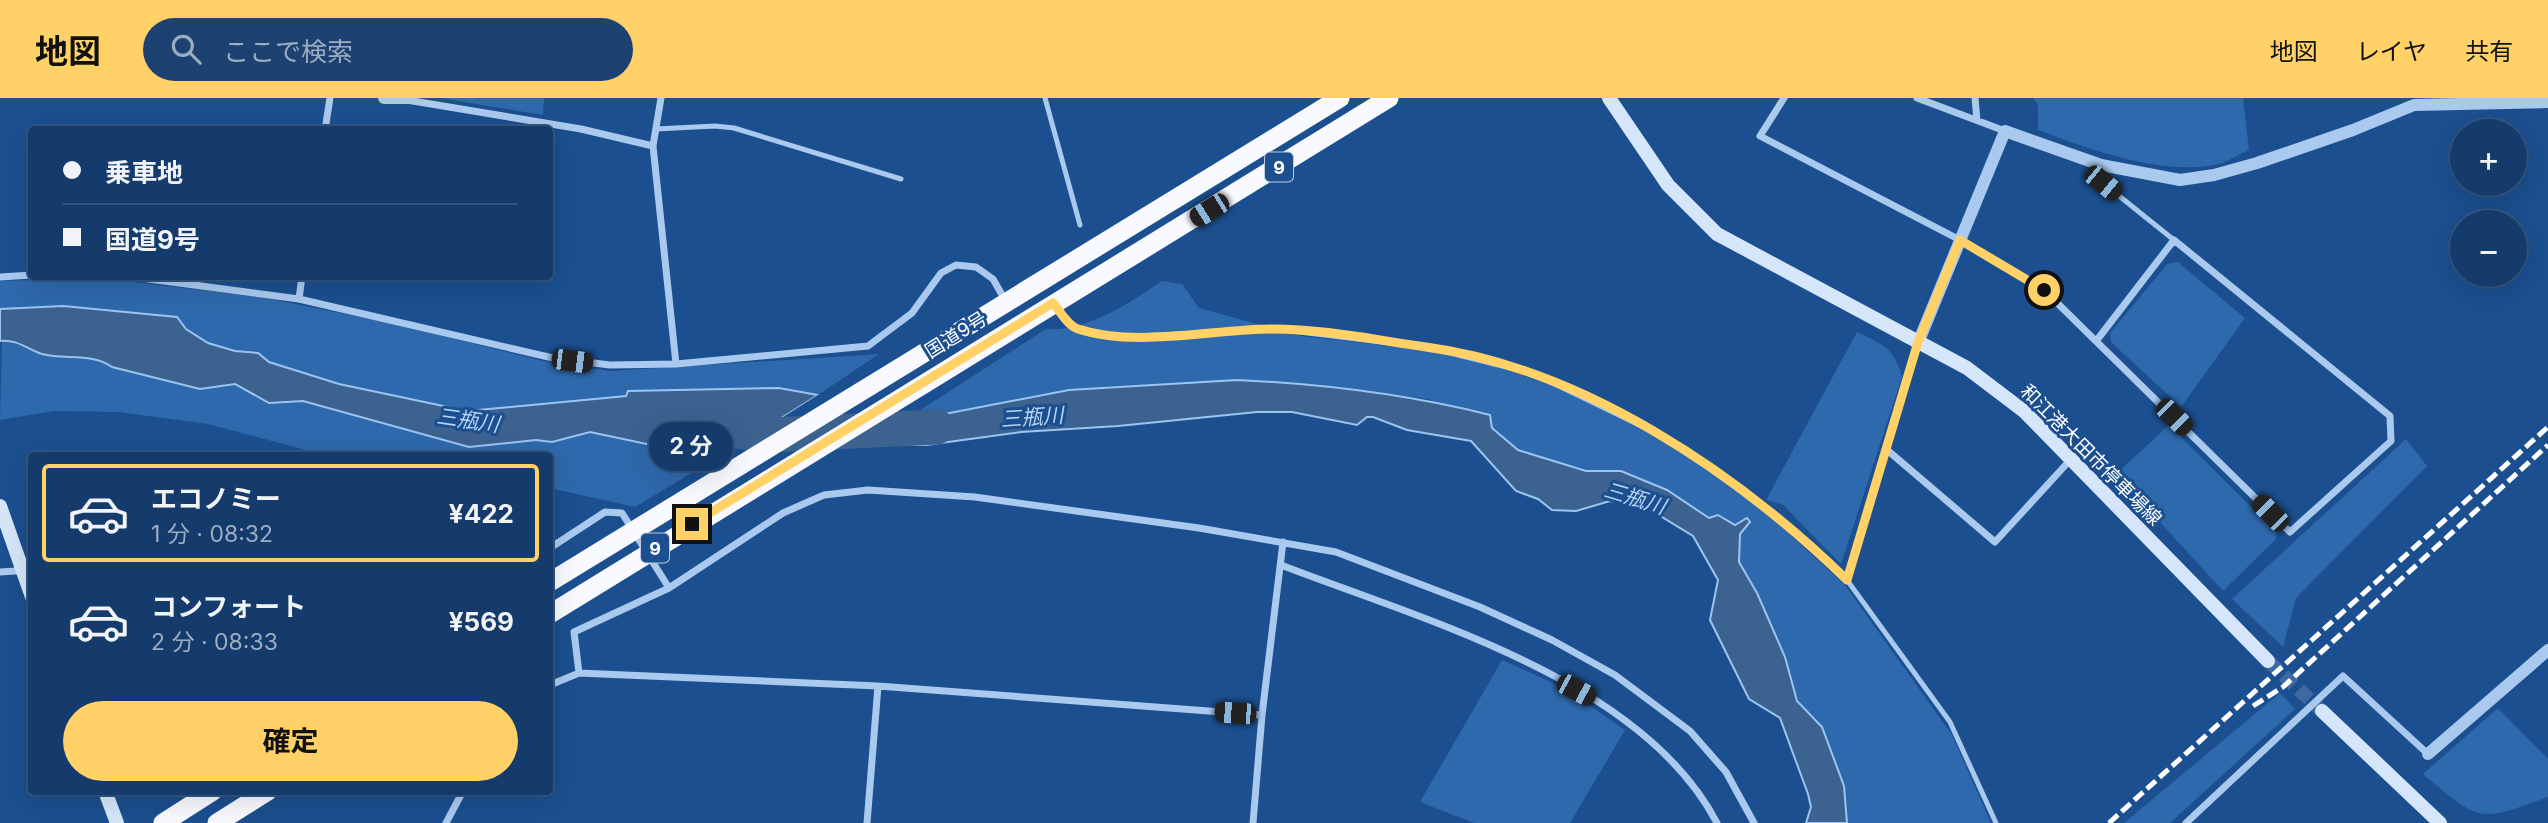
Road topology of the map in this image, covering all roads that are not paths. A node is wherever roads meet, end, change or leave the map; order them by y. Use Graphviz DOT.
graph roads {
  1 [pos="330,98"];
  2 [pos="384,98"];
  3 [pos="661,98"];
  4 [pos="1045,98"];
  5 [pos="1340,98"];
  6 [pos="1389,98"];
  7 [pos="1609,98"];
  8 [pos="1784,98"];
  9 [pos="1917,98"];
  10 [pos="1975,98"];
  11 [pos="408,99"];
  12 [pos="2548,102"];
  13 [pos="1977,120"];
  14 [pos="326,126"];
  15 [pos="656,130"];
  16 [pos="2005,131"];
  17 [pos="653,146"];
  18 [pos="2101,165"];
  19 [pos="901,179"];
  20 [pos="1080,225"];
  21 [pos="1960,240"];
  22 [pos="2174,240"];
  23 [pos="28,275"];
  24 [pos="0,277"];
  25 [pos="156,280"];
  26 [pos="301,280"];
  27 [pos="299,299"];
  28 [pos="1006,300"];
  29 [pos="1053,303"];
  30 [pos="2096,340"];
  31 [pos="1918,342"];
  32 [pos="676,364"];
  33 [pos="1886,449"];
  34 [pos="2072,458"];
  35 [pos="0,506"];
  36 [pos="633,531"];
  37 [pos="1283,542"];
  38 [pos="553,546"];
  39 [pos="647,553"];
  40 [pos="1281,565"];
  41 [pos="27,570"];
  42 [pos="0,572"];
  43 [pos="553,580"];
  44 [pos="1847,580"];
  45 [pos="669,589"];
  46 [pos="553,612"];
  47 [pos="2548,650"];
  48 [pos="2269,661"];
  49 [pos="579,673"];
  50 [pos="553,684"];
  51 [pos="878,687"];
  52 [pos="2322,711"];
  53 [pos="1262,715"];
  54 [pos="2428,754"];
  55 [pos="106,795"];
  56 [pos="207,795"];
  57 [pos="262,795"];
  58 [pos="461,795"];
  59 [pos="2191,821"];
  60 [pos="117,823"];
  61 [pos="163,823"];
  62 [pos="218,823"];
  63 [pos="446,823"];
  64 [pos="867,823"];
  65 [pos="1253,823"];
  66 [pos="1717,823"];
  67 [pos="1754,823"];
  68 [pos="1996,823"];
  69 [pos="2440,823"];
  1 -- 14 [label="street"];
  2 -- 11 [label="street"];
  3 -- 15 [label="street"];
  4 -- 20 [label="lane"];
  5 -- 28 [label="highway, 国道9号 / 9"];
  6 -- 29 [label="highway, 国道9号 / 9"];
  7 -- 31 [label="main road, 和江港大田市停車場線"];
  8 -- 21 [label="street"];
  9 -- 13 [label="street"];
  10 -- 13 [label="street"];
  11 -- 17 [label="street"];
  12 -- 18 [label="street"];
  13 -- 16 [label="street"];
  15 -- 17 [label="street"];
  15 -- 19 [label="lane"];
  16 -- 18 [label="street"];
  16 -- 21 [label="street"];
  17 -- 32 [label="street"];
  18 -- 22 [label="lane"];
  21 -- 30 [label="street"];
  21 -- 31 [label="street"];
  22 -- 30 [label="street"];
  22 -- 30 [label="street"];
  23 -- 24 [label="street"];
  25 -- 27 [label="street"];
  26 -- 27 [label="street"];
  27 -- 32 [label="street"];
  28 -- 32 [label="street"];
  28 -- 36 [label="highway, 国道9号 / 9"];
  29 -- 39 [label="highway, 国道9号 / 9"];
  29 -- 44 [label="lane"];
  31 -- 33 [label="street"];
  31 -- 34 [label="main road, 和江港大田市停車場線"];
  33 -- 34 [label="street"];
  33 -- 44 [label="street"];
  34 -- 48 [label="main road, 和江港大田市停車場線"];
  35 -- 41 [label="main road"];
  36 -- 38 [label="street"];
  36 -- 39 [label="street"];
  36 -- 43 [label="highway, 国道9号 / 9"];
  37 -- 40 [label="street"];
  37 -- 45 [label="street"];
  37 -- 67 [label="street"];
  39 -- 45 [label="street"];
  39 -- 46 [label="highway, 国道9号 / 9"];
  40 -- 53 [label="street"];
  40 -- 66 [label="street"];
  41 -- 42 [label="street"];
  44 -- 68 [label="lane"];
  45 -- 49 [label="street"];
  47 -- 54 [label="street"];
  49 -- 50 [label="street"];
  49 -- 51 [label="street"];
  51 -- 53 [label="street"];
  51 -- 64 [label="street"];
  52 -- 69 [label="main road"];
  53 -- 65 [label="street"];
  54 -- 59 [label="street"];
  55 -- 60 [label="main road"];
  56 -- 61 [label="highway"];
  57 -- 62 [label="highway"];
  58 -- 63 [label="street"];
}
